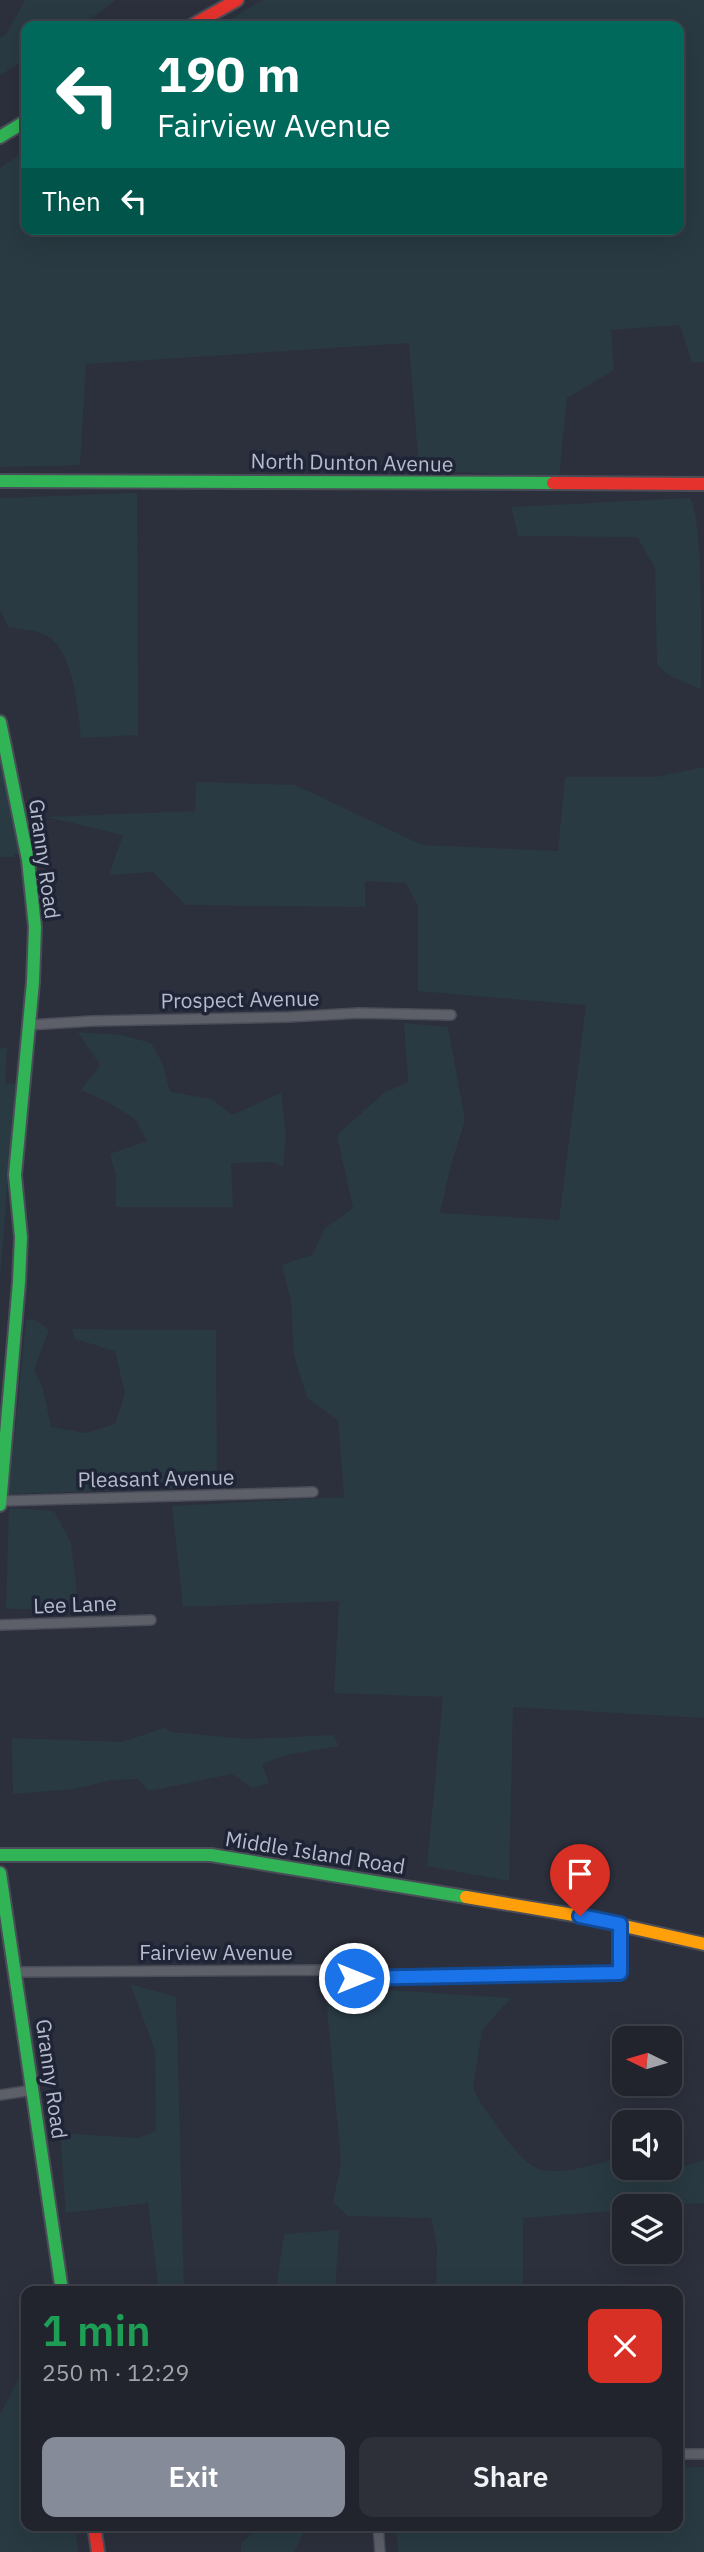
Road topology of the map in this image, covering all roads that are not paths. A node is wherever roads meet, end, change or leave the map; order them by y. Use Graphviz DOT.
graph roads {
  1 [pos="237,0"];
  2 [pos="200,21"];
  3 [pos="21,124"];
  4 [pos="0,137"];
  5 [pos="0,481"];
  6 [pos="704,484"];
  7 [pos="0,722"];
  8 [pos="451,1015"];
  9 [pos="29,1025"];
  10 [pos="313,1492"];
  11 [pos="0,1503"];
  12 [pos="151,1620"];
  13 [pos="0,1625"];
  14 [pos="0,1855"];
  15 [pos="0,1873"];
  16 [pos="620,1924"];
  17 [pos="704,1944"];
  18 [pos="15,1972"];
  19 [pos="33,2090"];
  20 [pos="0,2095"];
  21 [pos="60,2286"];
  22 [pos="683,2454"];
  23 [pos="704,2454"];
  24 [pos="95,2531"];
  25 [pos="379,2531"];
  26 [pos="98,2552"];
  27 [pos="380,2552"];
  1 -- 2 [label="street"];
  3 -- 4 [label="street"];
  5 -- 6 [label="street, North Dunton Avenue"];
  7 -- 9 [label="street, Granny Road"];
  8 -- 9 [label="street, Prospect Avenue"];
  9 -- 11 [label="street, Granny Road"];
  10 -- 11 [label="street, Pleasant Avenue"];
  12 -- 13 [label="street, Lee Lane"];
  14 -- 16 [label="street, Middle Island Road"];
  15 -- 18 [label="street, Granny Road"];
  16 -- 17 [label="street, Middle Island Road"];
  16 -- 18 [label="street, Fairview Avenue"];
  18 -- 19 [label="street, Granny Road"];
  19 -- 20 [label="street"];
  19 -- 21 [label="street, Granny Road"];
  22 -- 23 [label="street"];
  24 -- 26 [label="street"];
  25 -- 27 [label="street"];
}
